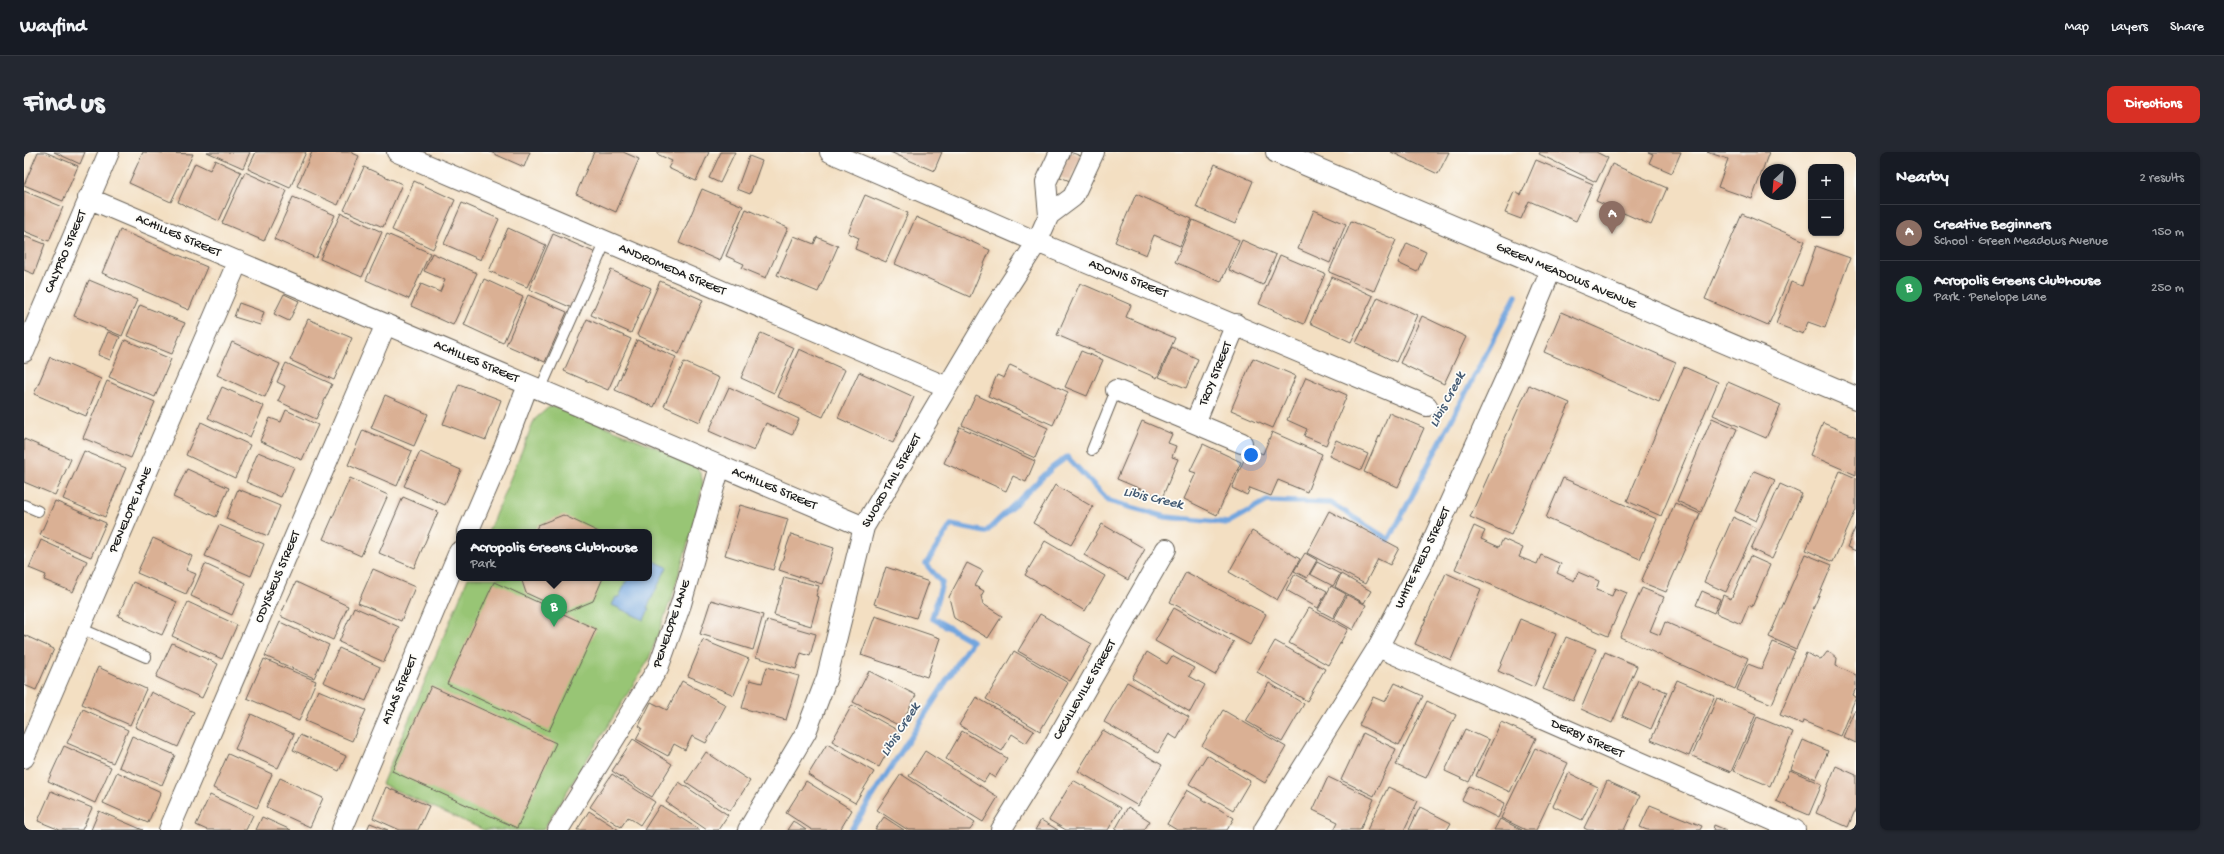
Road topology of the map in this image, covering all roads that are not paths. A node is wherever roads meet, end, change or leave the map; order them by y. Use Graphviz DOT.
graph roads {
  1 [pos="109,152"];
  2 [pos="397,152"];
  3 [pos="830,152"];
  4 [pos="1060,152"];
  5 [pos="1094,152"];
  6 [pos="1277,152"];
  7 [pos="88,198"];
  8 [pos="1050,215"];
  9 [pos="606,241"];
  10 [pos="1037,242"];
  11 [pos="238,261"];
  12 [pos="1551,270"];
  13 [pos="386,324"];
  14 [pos="1236,324"];
  15 [pos="24,352"];
  16 [pos="534,387"];
  17 [pos="947,387"];
  18 [pos="1116,390"];
  19 [pos="1856,398"];
  20 [pos="1427,406"];
  21 [pos="1195,423"];
  22 [pos="1242,443"];
  23 [pos="1092,450"];
  24 [pos="720,466"];
  25 [pos="24,505"];
  26 [pos="38,511"];
  27 [pos="864,527"];
  28 [pos="469,529"];
  29 [pos="1166,549"];
  30 [pos="456,559"];
  31 [pos="80,628"];
  32 [pos="1378,647"];
  33 [pos="146,657"];
  34 [pos="24,758"];
  35 [pos="1271,828"];
  36 [pos="169,830"];
  37 [pos="342,830"];
  38 [pos="558,830"];
  39 [pos="748,830"];
  40 [pos="1001,830"];
  41 [pos="1795,830"];
  1 -- 7 [label="street, CALYPSO STREET"];
  2 -- 9 [label="street, ANDROMEDA STREET"];
  3 -- 10 [label="street, ADONIS STREET"];
  4 -- 8 [label="street"];
  5 -- 8 [label="street, SWORD TAIL STREET"];
  6 -- 12 [label="street, GREEN MEADOWS AVENUE"];
  7 -- 11 [label="street, ACHILLES STREET"];
  7 -- 15 [label="street, CALYPSO STREET"];
  8 -- 10 [label="street, SWORD TAIL STREET"];
  9 -- 16 [label="lane"];
  9 -- 17 [label="street, ANDROMEDA STREET"];
  10 -- 14 [label="street, ADONIS STREET"];
  10 -- 17 [label="street, SWORD TAIL STREET"];
  11 -- 13 [label="street, ACHILLES STREET"];
  11 -- 31 [label="street, PENELOPE LANE"];
  12 -- 19 [label="street, GREEN MEADOWS AVENUE"];
  12 -- 32 [label="street, WHITE FIELD STREET"];
  13 -- 16 [label="street, ACHILLES STREET"];
  13 -- 36 [label="street, ODYSSEUS STREET"];
  14 -- 20 [label="street, ADONIS STREET"];
  14 -- 21 [label="street, TROY STREET"];
  16 -- 24 [label="street, ACHILLES STREET"];
  16 -- 28 [label="street"];
  17 -- 27 [label="street, SWORD TAIL STREET"];
  18 -- 21 [label="street, TROY STREET"];
  18 -- 23 [label="lane"];
  21 -- 22 [label="street, TROY STREET"];
  24 -- 27 [label="street, ACHILLES STREET"];
  24 -- 38 [label="street, PENELOPE LANE"];
  25 -- 26 [label="lane"];
  27 -- 39 [label="street, SWORD TAIL STREET"];
  29 -- 40 [label="street, CECILLEVILLE STREET"];
  30 -- 37 [label="street, ATLAS STREET"];
  31 -- 33 [label="lane"];
  31 -- 34 [label="street, PENELOPE LANE"];
  32 -- 35 [label="street, WHITE FIELD STREET"];
  32 -- 41 [label="street, DERBY STREET"];
}
